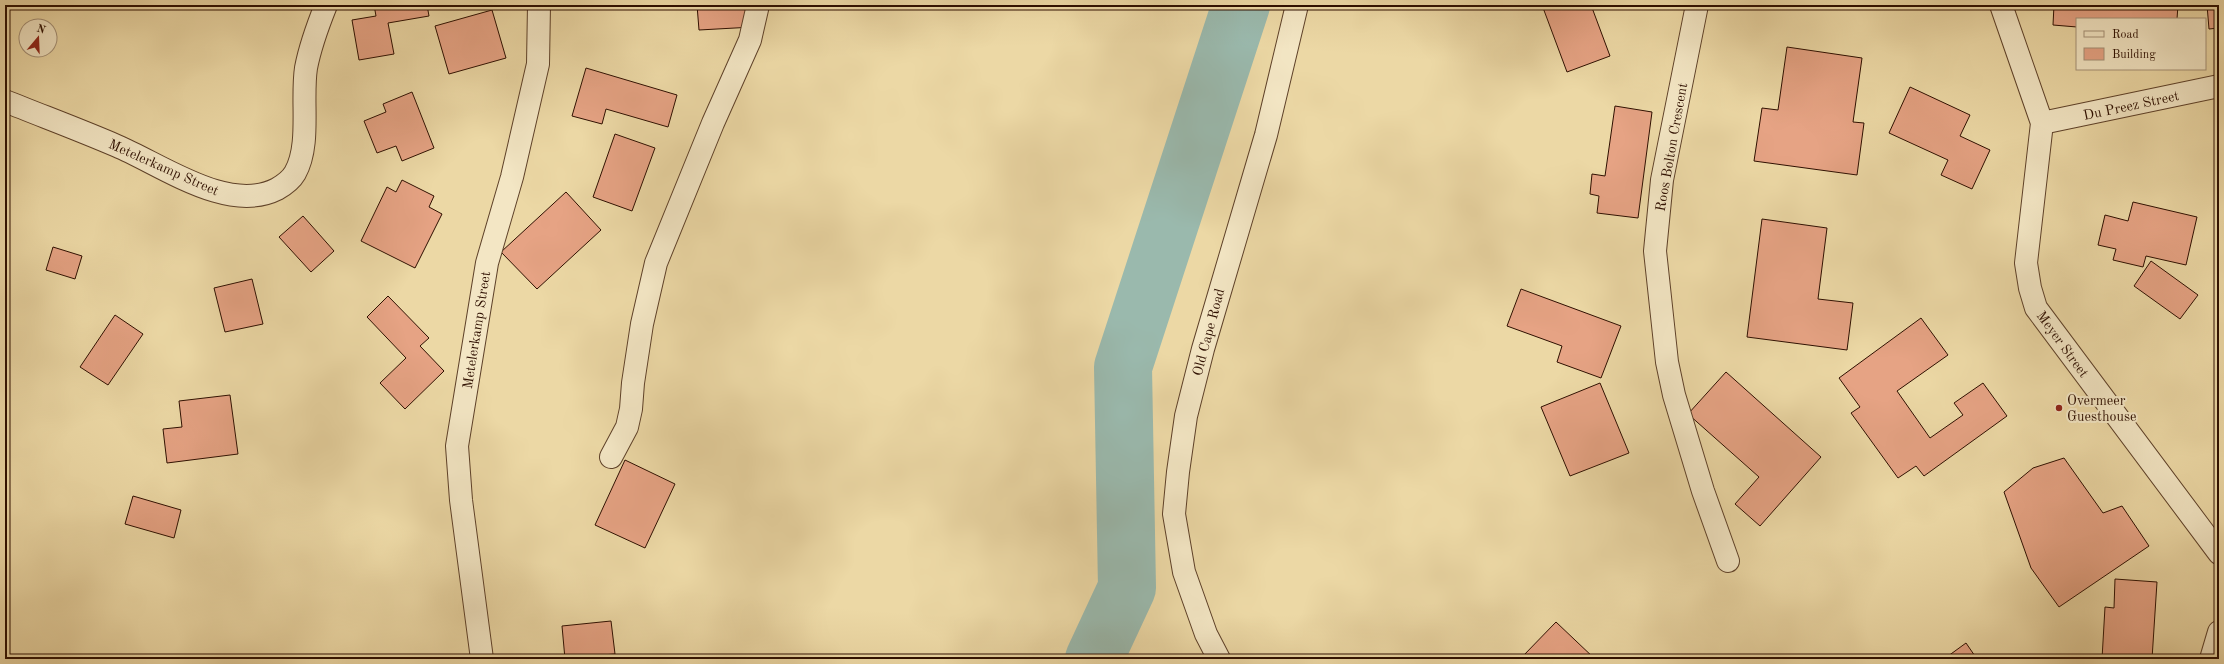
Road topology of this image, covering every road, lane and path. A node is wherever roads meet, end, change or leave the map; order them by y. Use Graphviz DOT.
graph roads {
  1 [pos="326,5"];
  2 [pos="539,5"];
  3 [pos="758,5"];
  4 [pos="1297,5"];
  5 [pos="1697,5"];
  6 [pos="2001,5"];
  7 [pos="2219,86"];
  8 [pos="5,101"];
  9 [pos="2042,123"];
  10 [pos="611,457"];
  11 [pos="2219,553"];
  12 [pos="1728,561"];
  13 [pos="2219,632"];
  14 [pos="482,659"];
  15 [pos="1219,659"];
  16 [pos="2211,659"];
  1 -- 8 [label="street, Metelerkamp Street"];
  2 -- 14 [label="street, Metelerkamp Street"];
  3 -- 10 [label="street"];
  4 -- 15 [label="street, Old Cape Road"];
  5 -- 12 [label="street, Roos Bolton Crescent"];
  6 -- 9 [label="street, Meyer Street"];
  7 -- 9 [label="street, Du Preez Street"];
  9 -- 11 [label="street, Meyer Street"];
  13 -- 16 [label="street"];
}
